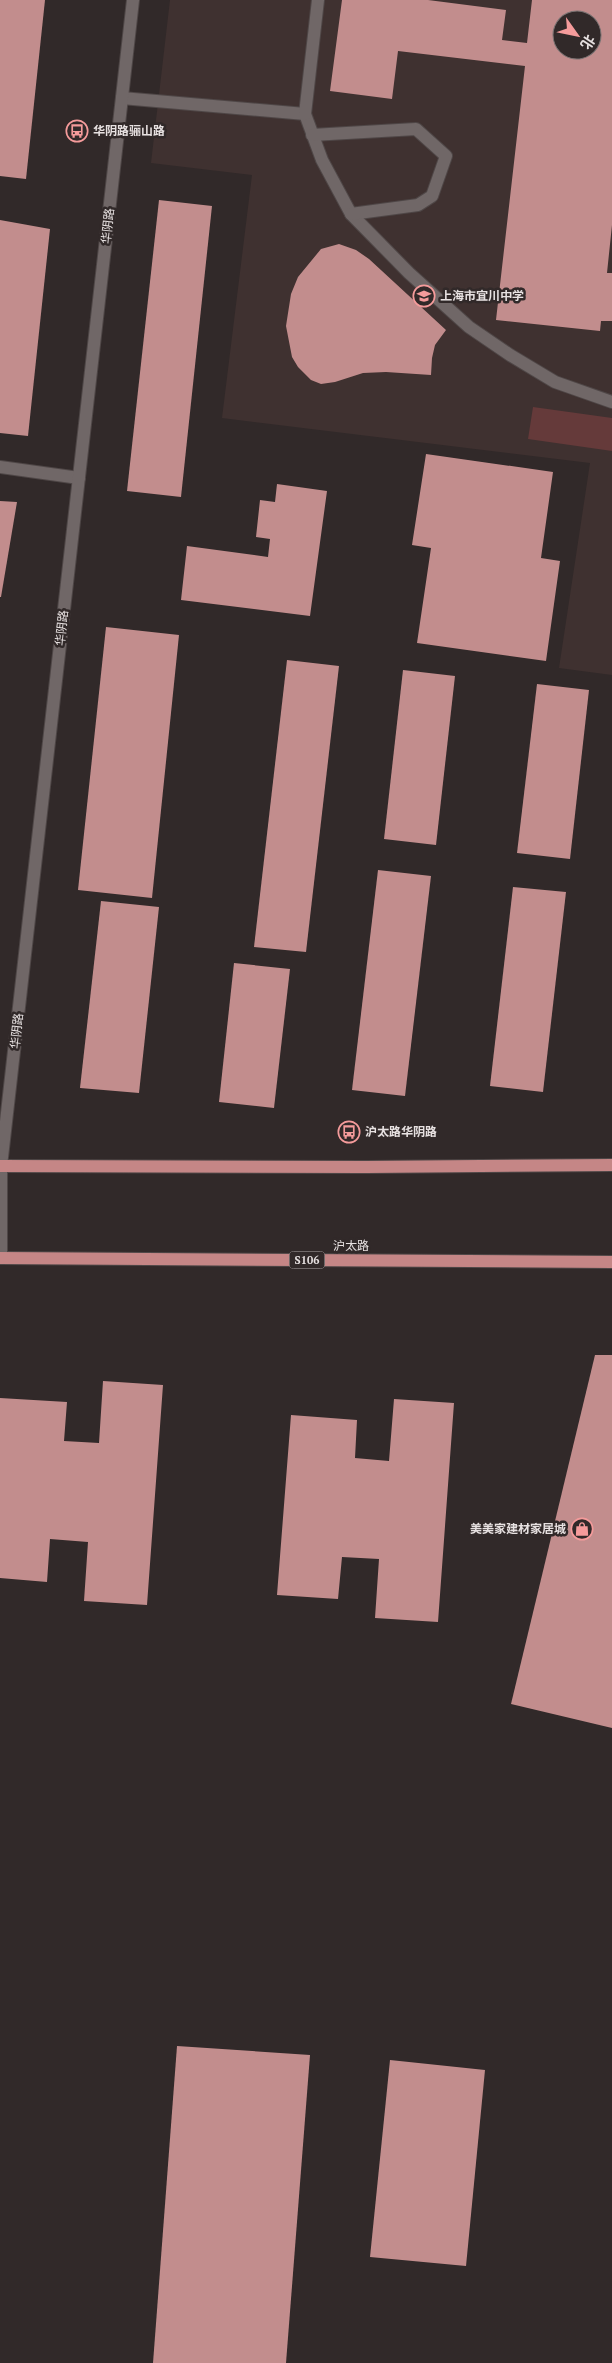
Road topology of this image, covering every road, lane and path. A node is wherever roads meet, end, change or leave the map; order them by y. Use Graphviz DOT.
graph roads {
  1 [pos="133,0"];
  2 [pos="318,0"];
  3 [pos="122,98"];
  4 [pos="305,114"];
  5 [pos="312,135"];
  6 [pos="351,214"];
  7 [pos="612,402"];
  8 [pos="0,467"];
  9 [pos="79,478"];
  10 [pos="612,1165"];
  11 [pos="1,1166"];
  12 [pos="1,1258"];
  13 [pos="612,1262"];
  1 -- 3 [label="street, 华阴路"];
  2 -- 4 [label="street"];
  3 -- 4 [label="street"];
  3 -- 9 [label="street, 华阴路"];
  4 -- 5 [label="street"];
  5 -- 6 [label="street"];
  5 -- 6 [label="street"];
  6 -- 7 [label="street"];
  8 -- 9 [label="street"];
  9 -- 11 [label="street, 华阴路"];
  10 -- 11 [label="main road"];
  11 -- 12 [label="street, 华阴路"];
  12 -- 13 [label="main road, 沪太路 / S106"];
}
